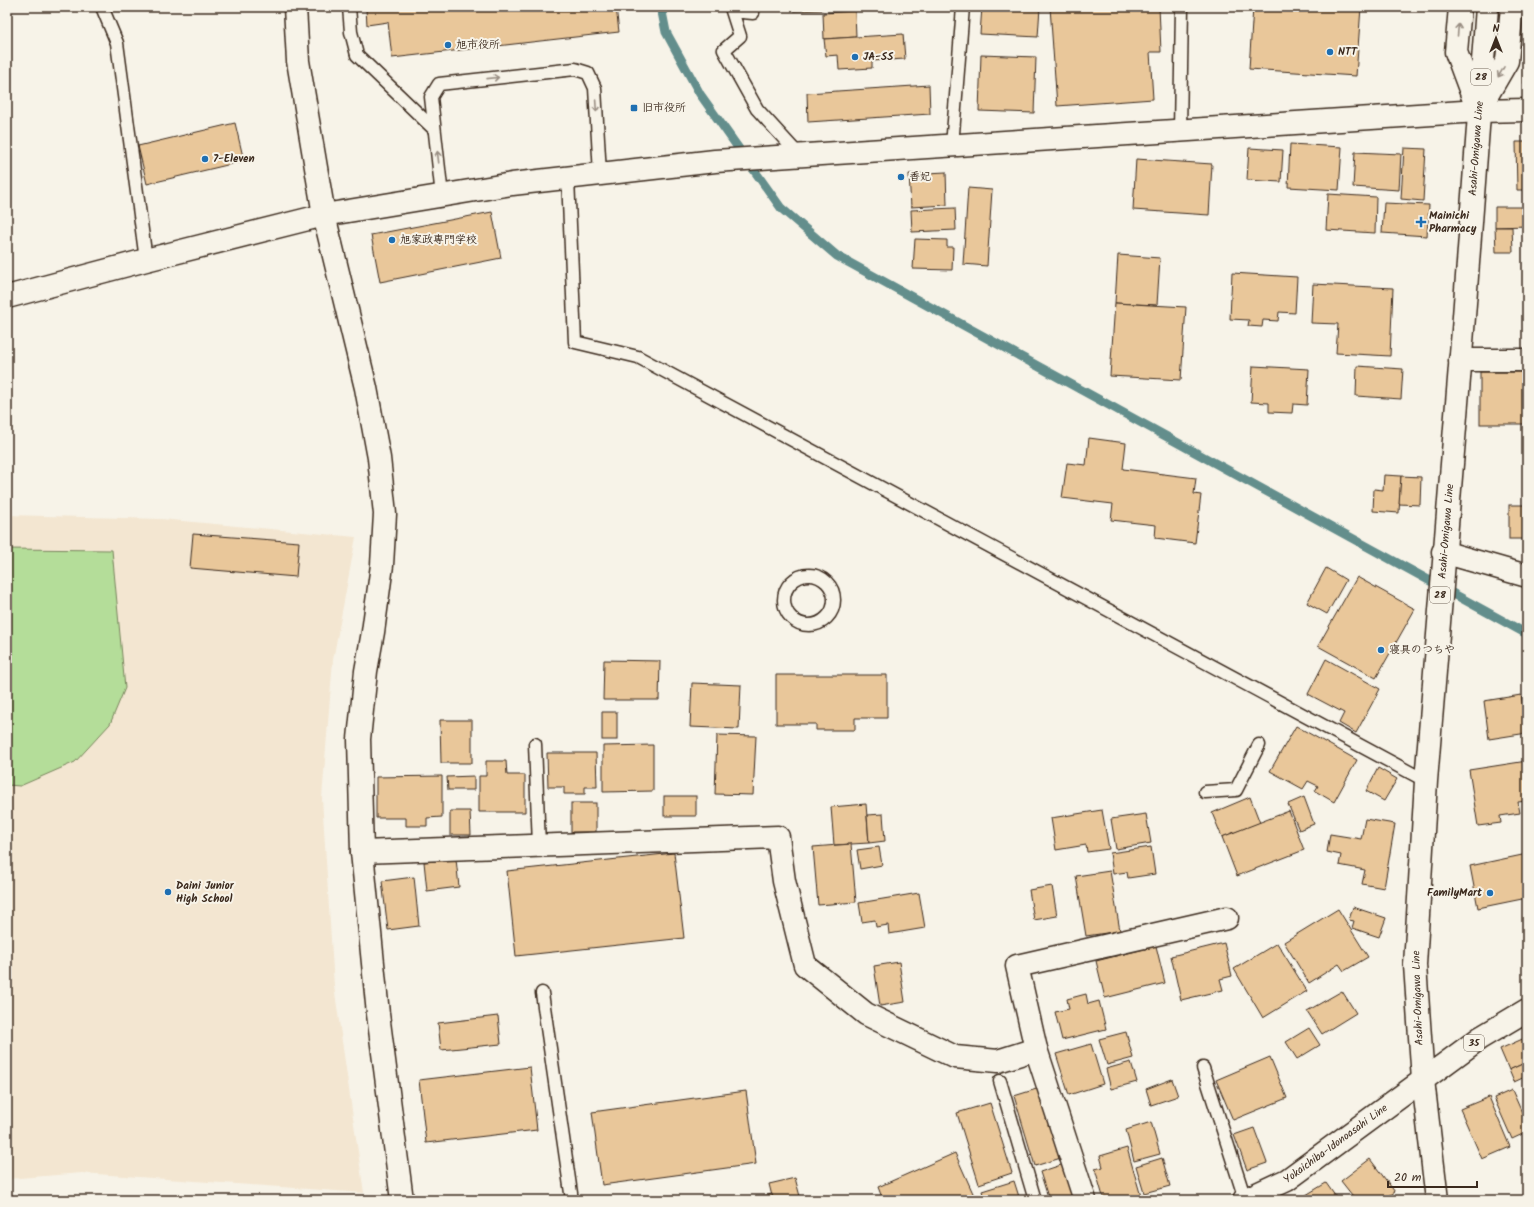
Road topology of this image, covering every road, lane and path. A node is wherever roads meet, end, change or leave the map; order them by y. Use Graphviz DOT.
graph roads {
  1 [pos="102,7"];
  2 [pos="295,7"];
  3 [pos="349,7"];
  4 [pos="753,7"];
  5 [pos="963,7"];
  6 [pos="1182,7"];
  7 [pos="1460,7"];
  8 [pos="1487,7"];
  9 [pos="1512,7"];
  10 [pos="1527,110"];
  11 [pos="1478,111"];
  12 [pos="434,129"];
  13 [pos="1180,131"];
  14 [pos="952,146"];
  15 [pos="799,156"];
  16 [pos="600,174"];
  17 [pos="568,178"];
  18 [pos="442,196"];
  19 [pos="324,215"];
  20 [pos="146,260"];
  21 [pos="7,298"];
  22 [pos="1460,360"];
  23 [pos="1527,360"];
  24 [pos="1443,552"];
  25 [pos="1527,576"];
  26 [pos="804,625"];
  27 [pos="535,744"];
  28 [pos="1259,745"];
  29 [pos="1426,781"];
  30 [pos="1205,792"];
  31 [pos="539,846"];
  32 [pos="362,852"];
  33 [pos="1227,918"];
  34 [pos="542,993"];
  35 [pos="1527,1010"];
  36 [pos="1036,1049"];
  37 [pos="1203,1068"];
  38 [pos="1423,1080"];
  39 [pos="1000,1081"];
  40 [pos="402,1200"];
  41 [pos="572,1200"];
  42 [pos="1034,1200"];
  43 [pos="1085,1200"];
  44 [pos="1244,1200"];
  45 [pos="1437,1200"];
  1 -- 20 [label="lane"];
  2 -- 19 [label="street"];
  3 -- 12 [label="lane"];
  4 -- 15 [label="lane"];
  5 -- 14 [label="lane"];
  6 -- 13 [label="lane"];
  11 -- 7 [label="street, one-way"];
  8 -- 11 [label="street, Asahi-Omigawa Line / 28"];
  9 -- 11 [label="street, one-way"];
  10 -- 11 [label="street"];
  11 -- 13 [label="street"];
  11 -- 22 [label="street, Asahi-Omigawa Line / 28"];
  12 -- 16 [label="lane, one-way"];
  18 -- 12 [label="lane, one-way"];
  13 -- 14 [label="street"];
  14 -- 15 [label="street"];
  15 -- 16 [label="street"];
  16 -- 17 [label="street"];
  17 -- 18 [label="street"];
  17 -- 29 [label="lane"];
  18 -- 19 [label="street"];
  19 -- 20 [label="street"];
  19 -- 32 [label="street"];
  20 -- 21 [label="street"];
  22 -- 23 [label="street"];
  22 -- 24 [label="street, Asahi-Omigawa Line / 28"];
  24 -- 25 [label="street"];
  24 -- 29 [label="street, Asahi-Omigawa Line / 28"];
  26 -- 26 [label="lane"];
  27 -- 31 [label="lane"];
  28 -- 30 [label="lane"];
  29 -- 38 [label="street, Asahi-Omigawa Line / 28"];
  31 -- 32 [label="street"];
  31 -- 36 [label="street"];
  32 -- 40 [label="street"];
  33 -- 36 [label="street"];
  34 -- 41 [label="lane"];
  35 -- 38 [label="street, 35"];
  36 -- 43 [label="street"];
  37 -- 44 [label="lane"];
  38 -- 44 [label="street, Yokaichiba-Idonoasahi Line"];
  38 -- 45 [label="street, Asahi-Omigawa Line"];
  39 -- 42 [label="lane"];
}
